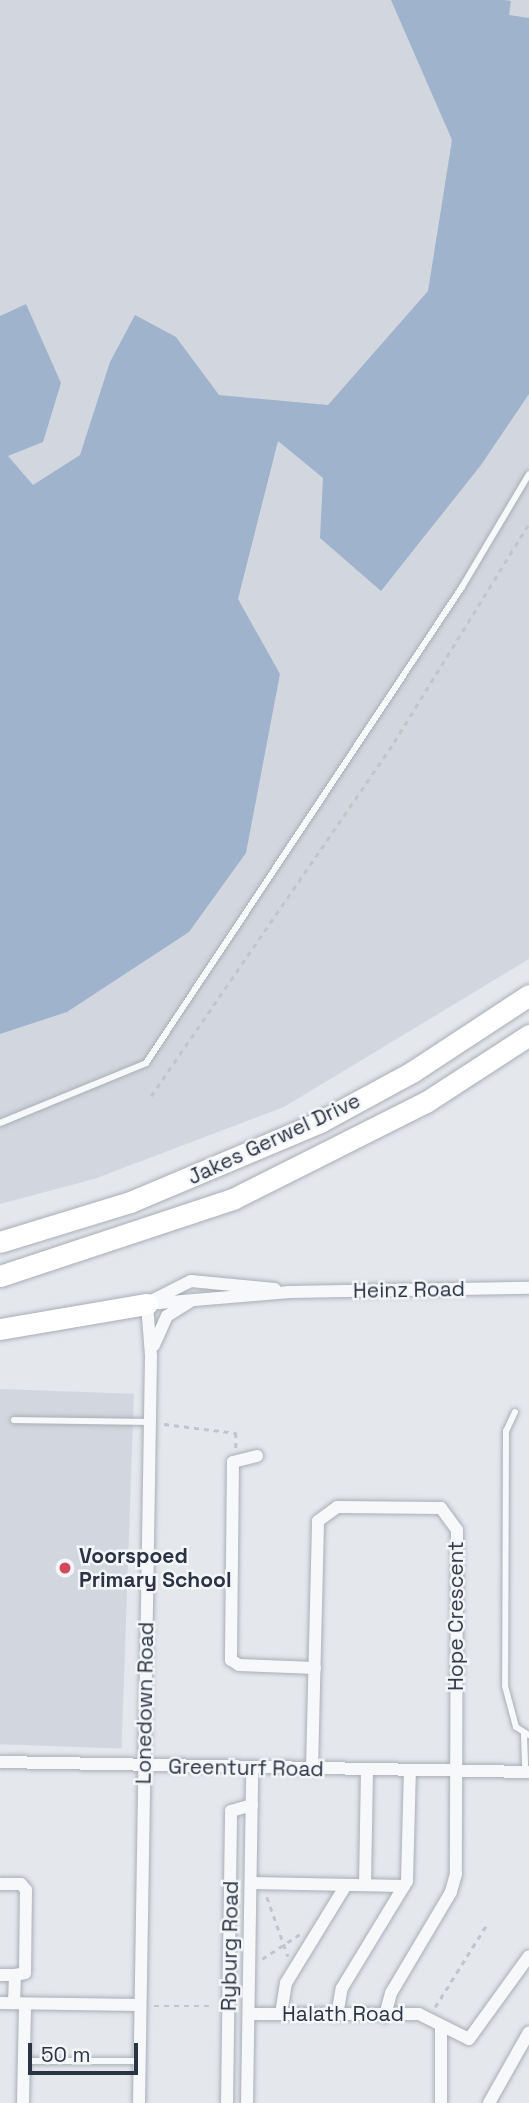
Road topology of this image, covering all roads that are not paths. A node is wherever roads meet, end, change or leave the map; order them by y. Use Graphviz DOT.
graph roads {
  1 [pos="529,474"];
  2 [pos="529,995"];
  3 [pos="529,1035"];
  4 [pos="0,1123"];
  5 [pos="0,1242"];
  6 [pos="0,1276"];
  7 [pos="529,1288"];
  8 [pos="289,1292"];
  9 [pos="195,1299"];
  10 [pos="147,1304"];
  11 [pos="0,1329"];
  12 [pos="151,1356"];
  13 [pos="514,1412"];
  14 [pos="14,1420"];
  15 [pos="150,1422"];
  16 [pos="257,1456"];
  17 [pos="315,1668"];
  18 [pos="527,1735"];
  19 [pos="0,1762"];
  20 [pos="143,1766"];
  21 [pos="252,1768"];
  22 [pos="312,1769"];
  23 [pos="367,1770"];
  24 [pos="410,1770"];
  25 [pos="457,1771"];
  26 [pos="527,1772"];
  27 [pos="252,1805"];
  28 [pos="252,1883"];
  29 [pos="0,1884"];
  30 [pos="346,1885"];
  31 [pos="365,1885"];
  32 [pos="404,1886"];
  33 [pos="529,1956"];
  34 [pos="0,1975"];
  35 [pos="15,1975"];
  36 [pos="0,2003"];
  37 [pos="19,2003"];
  38 [pos="140,2005"];
  39 [pos="249,2014"];
  40 [pos="281,2014"];
  41 [pos="337,2015"];
  42 [pos="385,2016"];
  43 [pos="441,2026"];
  44 [pos="529,2032"];
  45 [pos="139,2061"];
  46 [pos="23,2062"];
  47 [pos="23,2103"];
  48 [pos="139,2103"];
  49 [pos="227,2103"];
  50 [pos="247,2103"];
  51 [pos="441,2103"];
  52 [pos="489,2103"];
  1 -- 4 [label="lane"];
  2 -- 5 [label="highway, Jakes Gerwel Drive"];
  3 -- 6 [label="highway, Jakes Gerwel Drive"];
  7 -- 8 [label="street, Heinz Road"];
  8 -- 9 [label="street, Heinz Road"];
  8 -- 10 [label="street, Heinz Road"];
  9 -- 10 [label="street, Heinz Road"];
  9 -- 12 [label="street"];
  10 -- 11 [label="highway"];
  10 -- 12 [label="street, Lonedown Road"];
  12 -- 15 [label="street, Lonedown Road"];
  13 -- 18 [label="lane"];
  14 -- 15 [label="lane"];
  15 -- 20 [label="street, Lonedown Road"];
  16 -- 17 [label="street"];
  17 -- 22 [label="street, Hope Crescent"];
  17 -- 25 [label="street, Hope Crescent"];
  18 -- 26 [label="lane"];
  19 -- 20 [label="street, Greenturf Road"];
  20 -- 21 [label="street, Greenturf Road"];
  20 -- 38 [label="street, Lonedown Road"];
  21 -- 22 [label="street, Greenturf Road"];
  21 -- 27 [label="street, Ryburg Road"];
  22 -- 23 [label="street, Greenturf Road"];
  23 -- 24 [label="street, Greenturf Road"];
  23 -- 31 [label="street"];
  24 -- 25 [label="street, Greenturf Road"];
  24 -- 32 [label="street"];
  25 -- 26 [label="street, Greenturf Road"];
  25 -- 42 [label="street"];
  27 -- 28 [label="street, Ryburg Road"];
  27 -- 49 [label="street, Ryburg Road"];
  28 -- 30 [label="street"];
  28 -- 39 [label="street, Ryburg Road"];
  29 -- 35 [label="street"];
  30 -- 31 [label="street"];
  30 -- 40 [label="street"];
  31 -- 32 [label="street"];
  32 -- 41 [label="street"];
  33 -- 43 [label="street, Halath Road"];
  34 -- 35 [label="street"];
  35 -- 37 [label="street"];
  36 -- 37 [label="street"];
  37 -- 38 [label="street"];
  37 -- 46 [label="street"];
  38 -- 45 [label="street, Lonedown Road"];
  39 -- 40 [label="street, Halath Road"];
  39 -- 50 [label="street, Ryburg Road"];
  40 -- 41 [label="street, Halath Road"];
  41 -- 42 [label="street, Halath Road"];
  42 -- 43 [label="street, Halath Road"];
  43 -- 51 [label="street"];
  44 -- 52 [label="street"];
  45 -- 46 [label="lane"];
  45 -- 48 [label="street, Lonedown Road"];
  46 -- 47 [label="street"];
}
